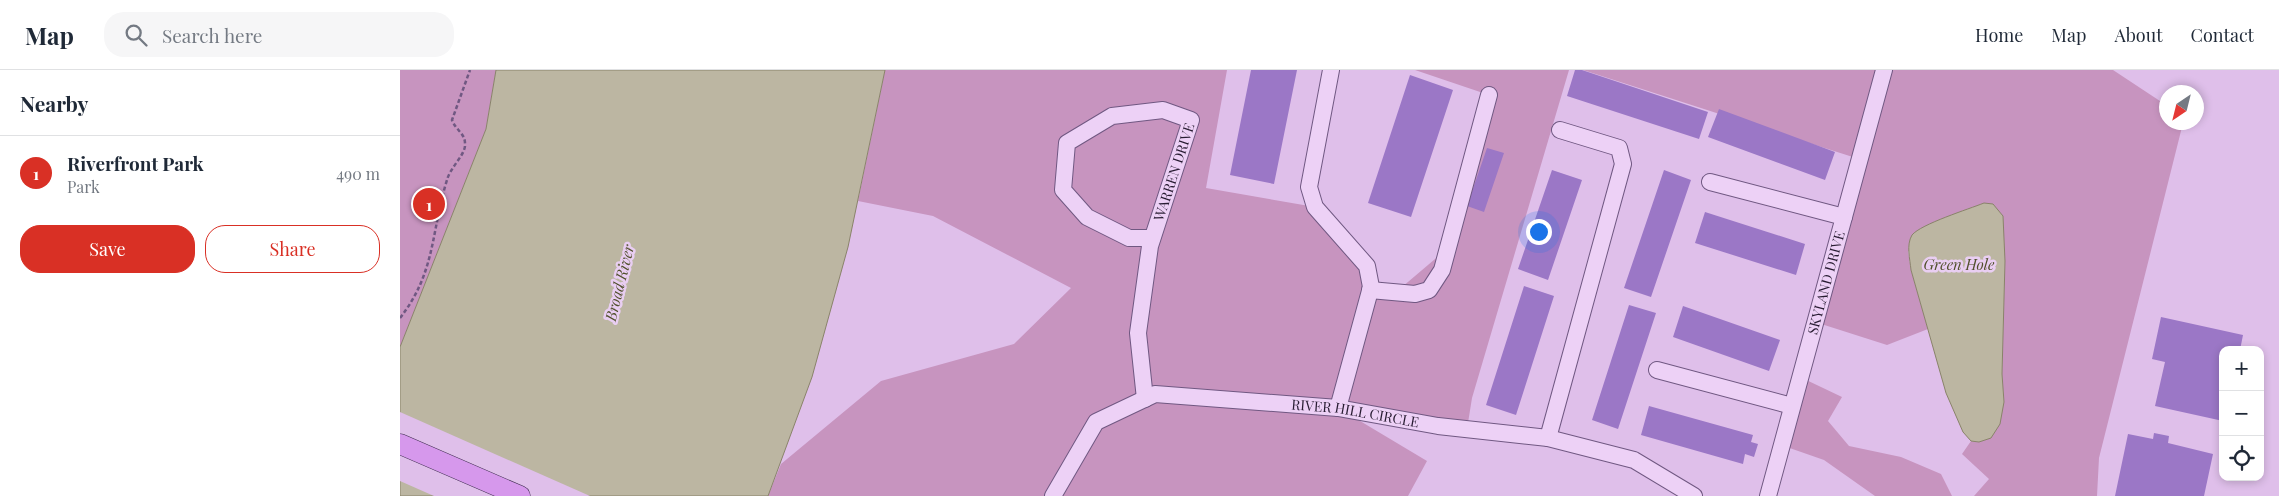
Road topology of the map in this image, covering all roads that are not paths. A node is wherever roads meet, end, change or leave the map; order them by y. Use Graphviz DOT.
graph roads {
  1 [pos="1331,70"];
  2 [pos="1884,70"];
  3 [pos="1489,95"];
  4 [pos="1560,130"];
  5 [pos="1710,182"];
  6 [pos="1844,217"];
  7 [pos="1152,238"];
  8 [pos="1370,290"];
  9 [pos="1657,370"];
  10 [pos="1145,398"];
  11 [pos="1792,406"];
  12 [pos="1338,408"];
  13 [pos="1548,438"];
  14 [pos="400,444"];
  15 [pos="520,496"];
  16 [pos="1053,496"];
  17 [pos="1694,496"];
  18 [pos="1768,496"];
  1 -- 8 [label="street"];
  2 -- 6 [label="street, SKYLAND DRIVE"];
  3 -- 8 [label="street"];
  4 -- 13 [label="street"];
  5 -- 6 [label="street"];
  6 -- 11 [label="street, SKYLAND DRIVE"];
  7 -- 7 [label="street, WARREN DRIVE"];
  7 -- 10 [label="street, WARREN DRIVE"];
  8 -- 12 [label="street"];
  9 -- 11 [label="street"];
  10 -- 12 [label="street, RIVER HILL CIRCLE"];
  10 -- 16 [label="street, RIVER HILL CIRCLE"];
  11 -- 18 [label="street, SKYLAND DRIVE"];
  12 -- 13 [label="street, RIVER HILL CIRCLE"];
  13 -- 17 [label="street, RIVER HILL CIRCLE"];
  14 -- 15 [label="main road"];
}
